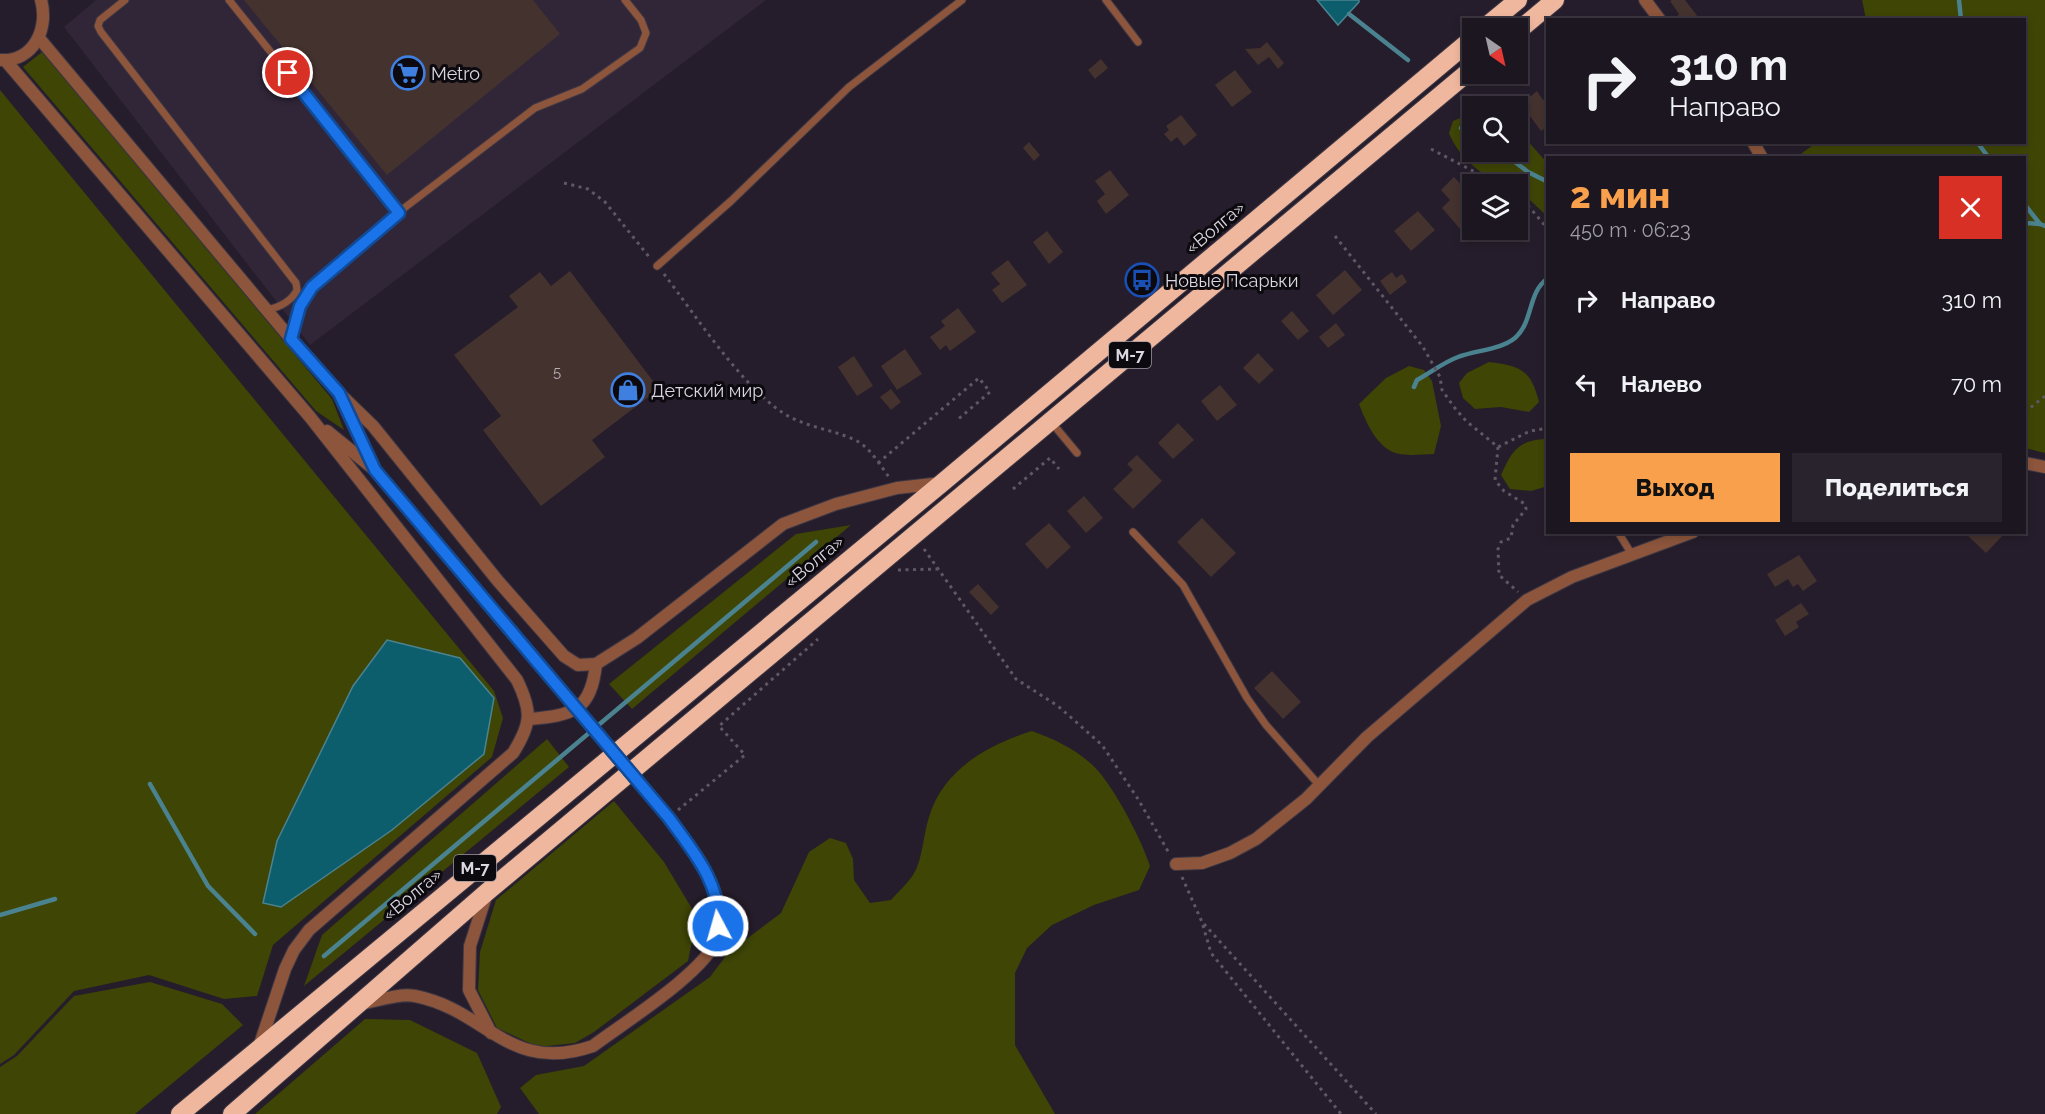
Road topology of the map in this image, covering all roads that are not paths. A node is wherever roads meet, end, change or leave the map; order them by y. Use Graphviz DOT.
graph roads {
  1 [pos="41,0"];
  2 [pos="125,0"];
  3 [pos="229,0"];
  4 [pos="625,0"];
  5 [pos="962,0"];
  6 [pos="1106,0"];
  7 [pos="1518,0"];
  8 [pos="1555,0"];
  9 [pos="1645,0"];
  10 [pos="1496,18"];
  11 [pos="1658,18"];
  12 [pos="1528,23"];
  13 [pos="39,38"];
  14 [pos="1138,42"];
  15 [pos="1462,47"];
  16 [pos="2,60"];
  17 [pos="1462,77"];
  18 [pos="399,213"];
  19 [pos="657,266"];
  20 [pos="267,310"];
  21 [pos="291,339"];
  22 [pos="339,393"];
  23 [pos="310,417"];
  24 [pos="1050,421"];
  25 [pos="1077,453"];
  26 [pos="2026,464"];
  27 [pos="2045,467"];
  28 [pos="375,470"];
  29 [pos="942,483"];
  30 [pos="1133,532"];
  31 [pos="1619,534"];
  32 [pos="1689,534"];
  33 [pos="1631,553"];
  34 [pos="596,664"];
  35 [pos="530,719"];
  36 [pos="1319,785"];
  37 [pos="1176,864"];
  38 [pos="487,892"];
  39 [pos="361,1004"];
  40 [pos="492,1034"];
  41 [pos="259,1047"];
  42 [pos="180,1114"];
  43 [pos="232,1114"];
  1 -- 13 [label="street"];
  2 -- 20 [label="lane"];
  3 -- 18 [label="lane"];
  4 -- 18 [label="lane"];
  5 -- 19 [label="lane"];
  6 -- 14 [label="lane"];
  7 -- 10 [label="highway"];
  8 -- 12 [label="highway"];
  9 -- 11 [label="street"];
  13 -- 16 [label="street"];
  13 -- 20 [label="street"];
  15 -- 29 [label="highway, «Волга» / М-7"];
  16 -- 23 [label="street"];
  17 -- 24 [label="highway, М-7"];
  18 -- 21 [label="lane"];
  20 -- 21 [label="street"];
  21 -- 22 [label="street"];
  22 -- 28 [label="street"];
  22 -- 34 [label="street"];
  23 -- 28 [label="street"];
  23 -- 35 [label="street"];
  24 -- 25 [label="lane"];
  24 -- 38 [label="highway, М-7"];
  26 -- 27 [label="street"];
  28 -- 40 [label="street, bridge"];
  29 -- 34 [label="street"];
  29 -- 41 [label="highway, «Волга» / М-7"];
  30 -- 36 [label="lane"];
  31 -- 33 [label="lane"];
  32 -- 33 [label="street"];
  33 -- 36 [label="street"];
  34 -- 35 [label="street"];
  35 -- 41 [label="street"];
  36 -- 37 [label="street"];
  38 -- 39 [label="highway, М-7"];
  38 -- 40 [label="street"];
  39 -- 40 [label="street"];
  39 -- 43 [label="highway, М-7"];
  41 -- 42 [label="highway, «Волга» / М-7"];
}
